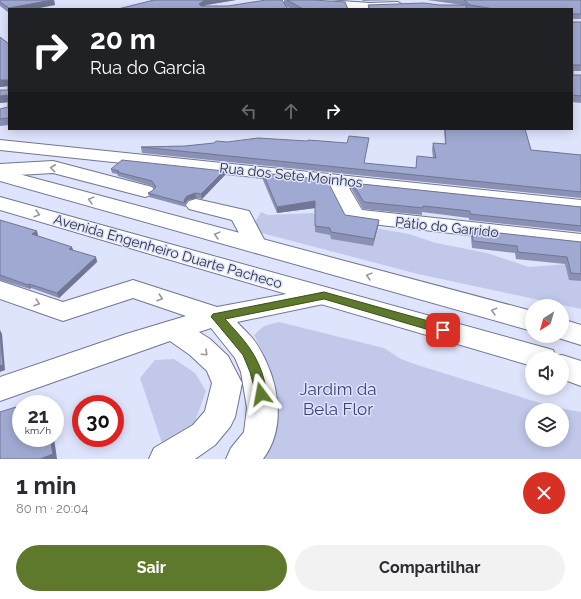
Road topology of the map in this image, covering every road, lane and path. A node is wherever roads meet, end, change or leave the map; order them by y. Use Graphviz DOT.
graph roads {
  1 [pos="273,0"];
  2 [pos="409,5"];
  3 [pos="283,6"];
  4 [pos="0,145"];
  5 [pos="0,170"];
  6 [pos="0,175"];
  7 [pos="335,179"];
  8 [pos="145,191"];
  9 [pos="0,203"];
  10 [pos="196,205"];
  11 [pos="581,206"];
  12 [pos="581,241"];
  13 [pos="256,245"];
  14 [pos="0,290"];
  15 [pos="324,296"];
  16 [pos="217,317"];
  17 [pos="525,319"];
  18 [pos="569,326"];
  19 [pos="581,328"];
  20 [pos="174,330"];
  21 [pos="569,331"];
  22 [pos="581,334"];
  23 [pos="525,353"];
  24 [pos="569,365"];
  25 [pos="581,368"];
  26 [pos="569,369"];
  27 [pos="581,374"];
  28 [pos="0,389"];
  29 [pos="166,459"];
  30 [pos="243,459"];
  1 -- 3 [label="main road"];
  2 -- 3 [label="main road"];
  4 -- 7 [label="main road, Rua dos Sete Moinhos"];
  8 -- 5 [label="main road, one-way"];
  13 -- 6 [label="main road, Avenida Engenheiro Duarte Pacheco, one-way"];
  7 -- 11 [label="main road, Rua dos Sete Moinhos"];
  7 -- 12 [label="main road, Pátio do Garrido"];
  9 -- 15 [label="main road, Avenida Engenheiro Duarte Pacheco, one-way"];
  10 -- 13 [label="main road"];
  17 -- 13 [label="main road, Avenida Engenheiro Duarte Pacheco, one-way"];
  14 -- 16 [label="main road, one-way"];
  15 -- 16 [label="main road"];
  15 -- 23 [label="main road, Avenida Engenheiro Duarte Pacheco"];
  16 -- 20 [label="main road"];
  16 -- 30 [label="main road"];
  18 -- 19 [label="main road"];
  20 -- 28 [label="main road"];
  20 -- 29 [label="main road, one-way"];
  21 -- 22 [label="main road"];
  24 -- 25 [label="main road"];
  26 -- 27 [label="main road"];
}
